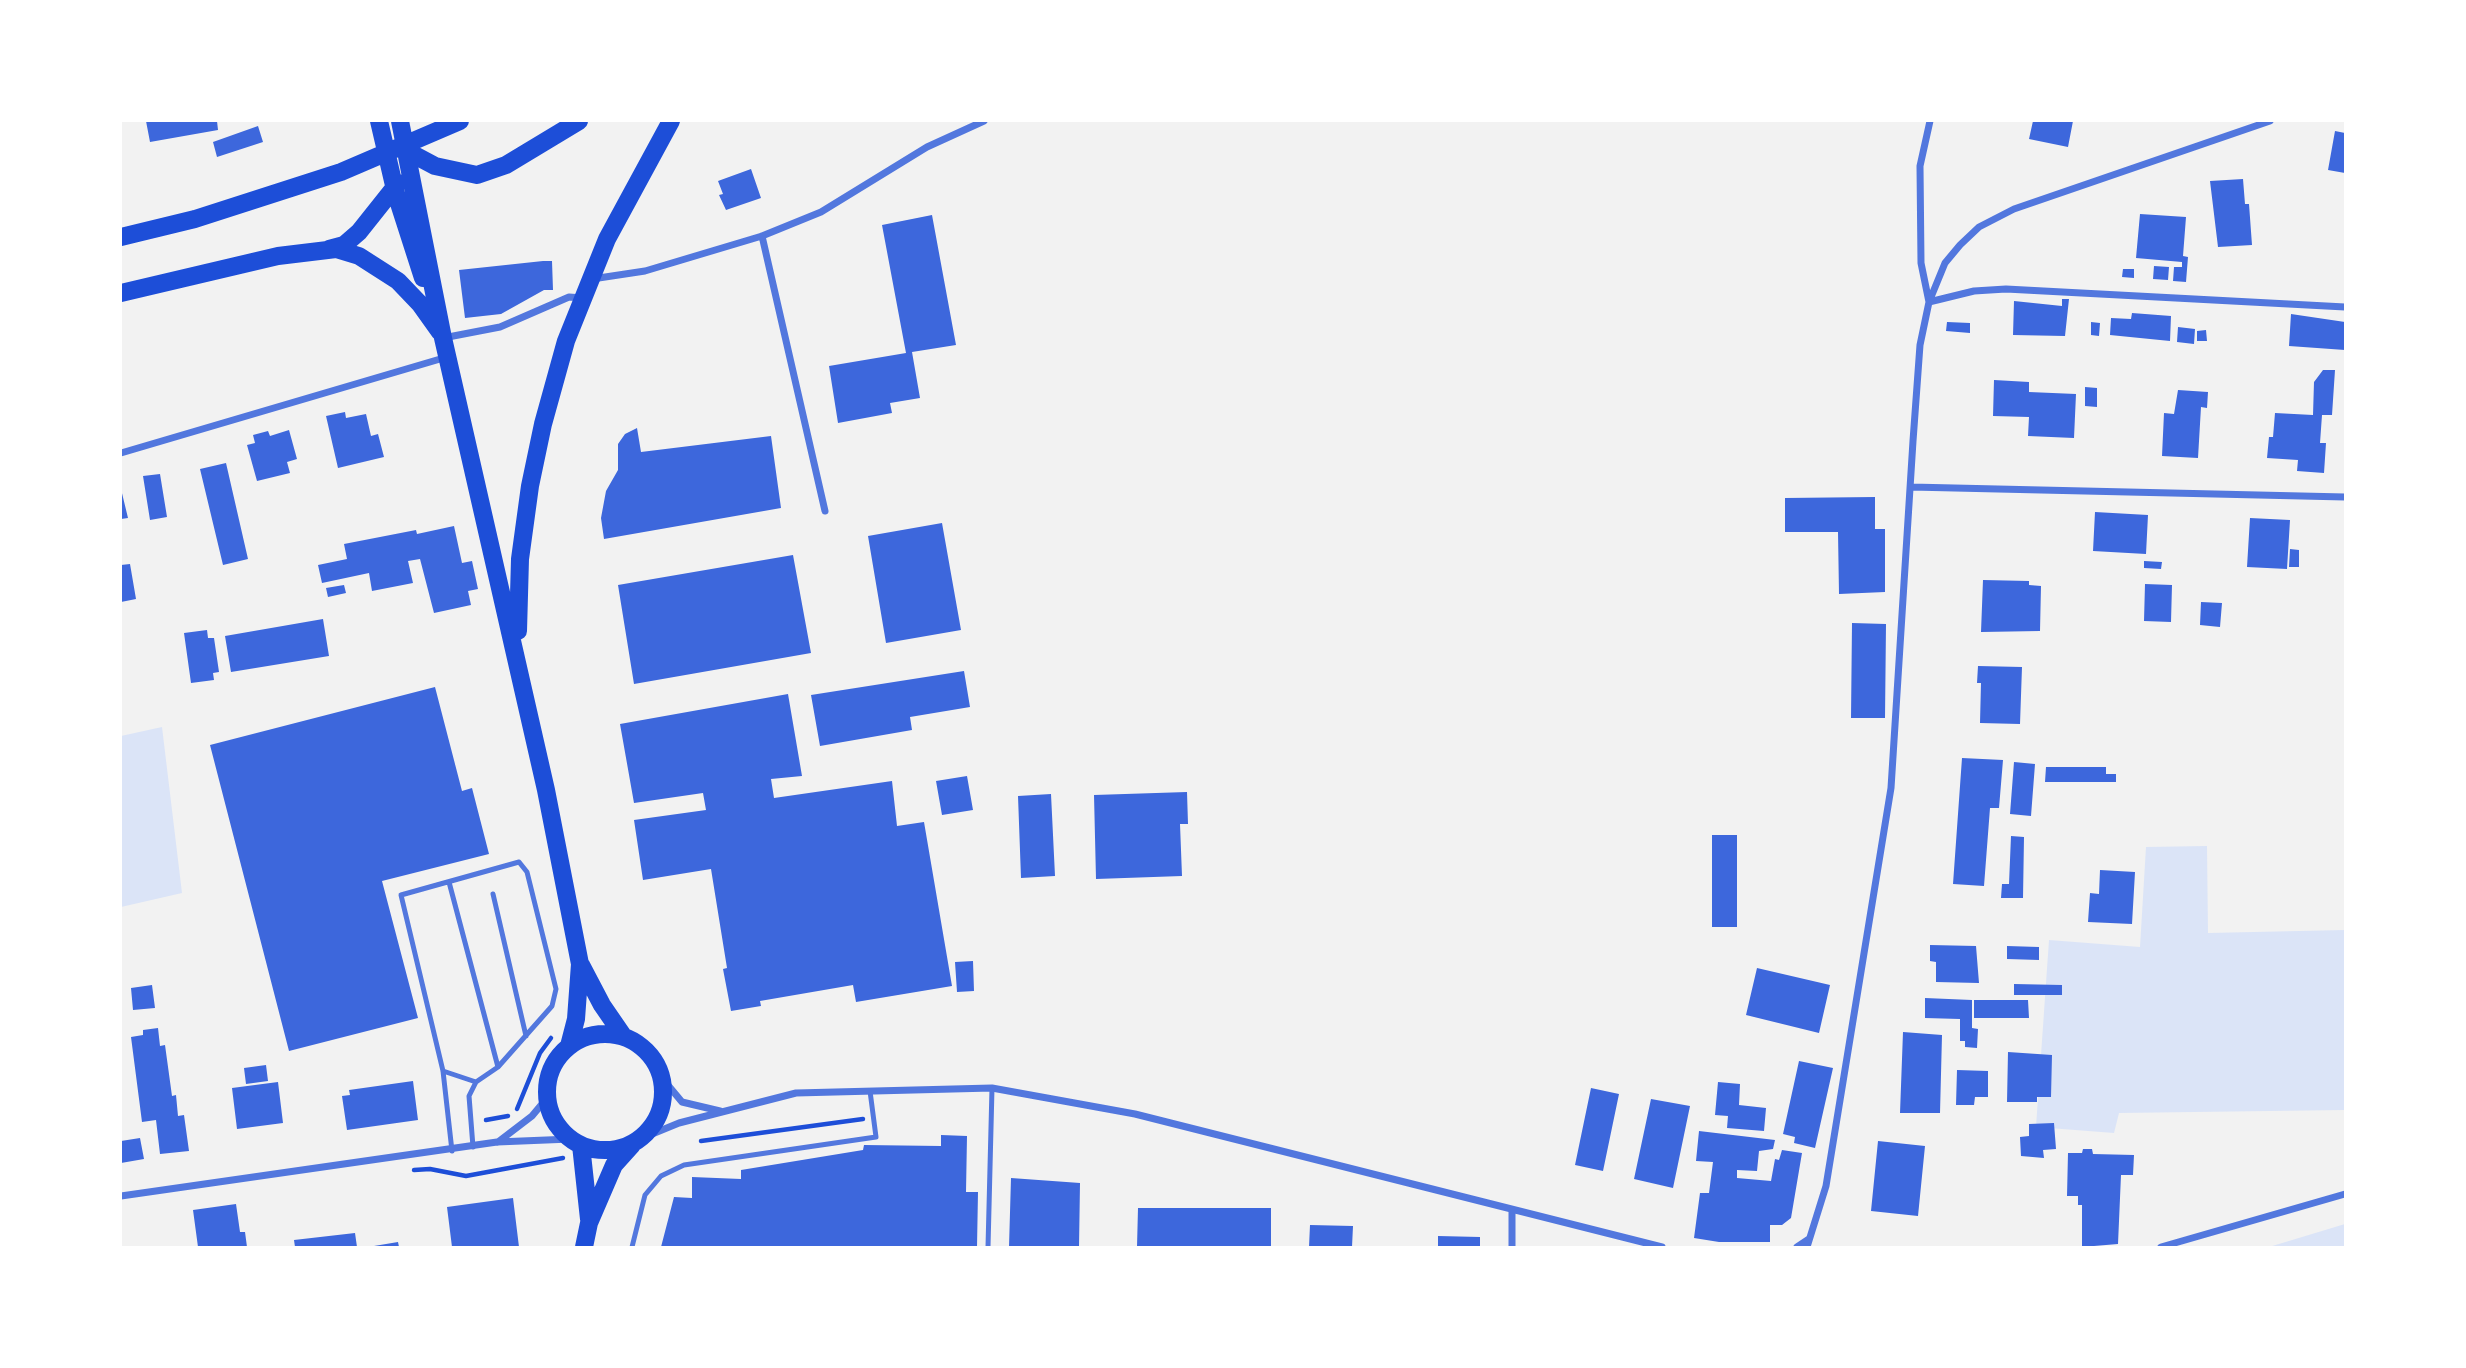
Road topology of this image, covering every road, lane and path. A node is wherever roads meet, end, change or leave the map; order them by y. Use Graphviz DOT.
graph roads {
  1 [pos="379,121"];
  2 [pos="390,121"];
  3 [pos="400,121"];
  4 [pos="459,121"];
  5 [pos="579,121"];
  6 [pos="671,121"];
  7 [pos="984,121"];
  8 [pos="1930,121"];
  9 [pos="2270,121"];
  10 [pos="408,152"];
  11 [pos="395,188"];
  12 [pos="762,236"];
  13 [pos="121,237"];
  14 [pos="329,249"];
  15 [pos="591,279"];
  16 [pos="121,293"];
  17 [pos="584,298"];
  18 [pos="1929,302"];
  19 [pos="2345,307"];
  20 [pos="443,338"];
  21 [pos="448,357"];
  22 [pos="121,453"];
  23 [pos="1911,487"];
  24 [pos="2345,497"];
  25 [pos="825,511"];
  26 [pos="519,670"];
  27 [pos="449,882"];
  28 [pos="493,894"];
  29 [pos="580,964"];
  30 [pos="556,1032"];
  31 [pos="526,1036"];
  32 [pos="624,1037"];
  33 [pos="569,1046"];
  34 [pos="498,1066"];
  35 [pos="443,1070"];
  36 [pos="662,1078"];
  37 [pos="476,1082"];
  38 [pos="992,1088"];
  39 [pos="870,1091"];
  40 [pos="547,1098"];
  41 [pos="720,1111"];
  42 [pos="875,1118"];
  43 [pos="486,1121"];
  44 [pos="639,1140"];
  45 [pos="701,1141"];
  46 [pos="576,1142"];
  47 [pos="497,1143"];
  48 [pos="473,1147"];
  49 [pos="452,1151"];
  50 [pos="563,1158"];
  51 [pos="430,1169"];
  52 [pos="2345,1194"];
  53 [pos="121,1196"];
  54 [pos="1512,1211"];
  55 [pos="589,1223"];
  56 [pos="1810,1238"];
  57 [pos="584,1247"];
  58 [pos="632,1247"];
  59 [pos="988,1247"];
  60 [pos="1512,1247"];
  61 [pos="1662,1247"];
  62 [pos="1797,1247"];
  63 [pos="1807,1247"];
  64 [pos="2161,1247"];
  1 -- 11 [label="main road"];
  2 -- 10 [label="main road"];
  3 -- 10 [label="main road"];
  4 -- 13 [label="main road"];
  5 -- 10 [label="main road"];
  6 -- 15 [label="main road"];
  7 -- 12 [label="street"];
  8 -- 18 [label="street"];
  9 -- 18 [label="street"];
  10 -- 11 [label="main road"];
  10 -- 20 [label="main road"];
  11 -- 14 [label="main road"];
  11 -- 20 [label="main road"];
  12 -- 15 [label="street"];
  12 -- 25 [label="street"];
  14 -- 16 [label="main road"];
  14 -- 20 [label="main road"];
  15 -- 17 [label="main road"];
  17 -- 20 [label="street"];
  17 -- 26 [label="main road"];
  18 -- 19 [label="street"];
  18 -- 23 [label="street"];
  20 -- 21 [label="main road"];
  21 -- 22 [label="street"];
  21 -- 26 [label="main road"];
  23 -- 24 [label="street"];
  23 -- 56 [label="street"];
  26 -- 29 [label="main road"];
  27 -- 31 [label="lane"];
  27 -- 34 [label="lane"];
  27 -- 35 [label="lane"];
  28 -- 31 [label="lane"];
  29 -- 32 [label="main road"];
  29 -- 33 [label="main road"];
  30 -- 43 [label="path"];
  31 -- 34 [label="lane"];
  32 -- 33 [label="main road"];
  32 -- 36 [label="main road"];
  33 -- 40 [label="main road"];
  34 -- 37 [label="lane"];
  35 -- 37 [label="lane"];
  35 -- 49 [label="lane"];
  36 -- 41 [label="street"];
  36 -- 44 [label="main road"];
  37 -- 48 [label="lane"];
  38 -- 39 [label="street"];
  38 -- 54 [label="street"];
  38 -- 59 [label="lane"];
  39 -- 41 [label="street"];
  39 -- 42 [label="lane"];
  40 -- 46 [label="main road"];
  40 -- 47 [label="street"];
  41 -- 44 [label="street"];
  42 -- 45 [label="path"];
  42 -- 58 [label="lane"];
  44 -- 46 [label="main road"];
  44 -- 55 [label="main road"];
  46 -- 47 [label="street"];
  46 -- 55 [label="main road"];
  47 -- 48 [label="street"];
  48 -- 49 [label="street"];
  49 -- 53 [label="street"];
  50 -- 51 [label="path"];
  52 -- 64 [label="street"];
  54 -- 60 [label="street"];
  54 -- 61 [label="street"];
  55 -- 57 [label="main road"];
  56 -- 62 [label="street"];
  56 -- 63 [label="street"];
}
